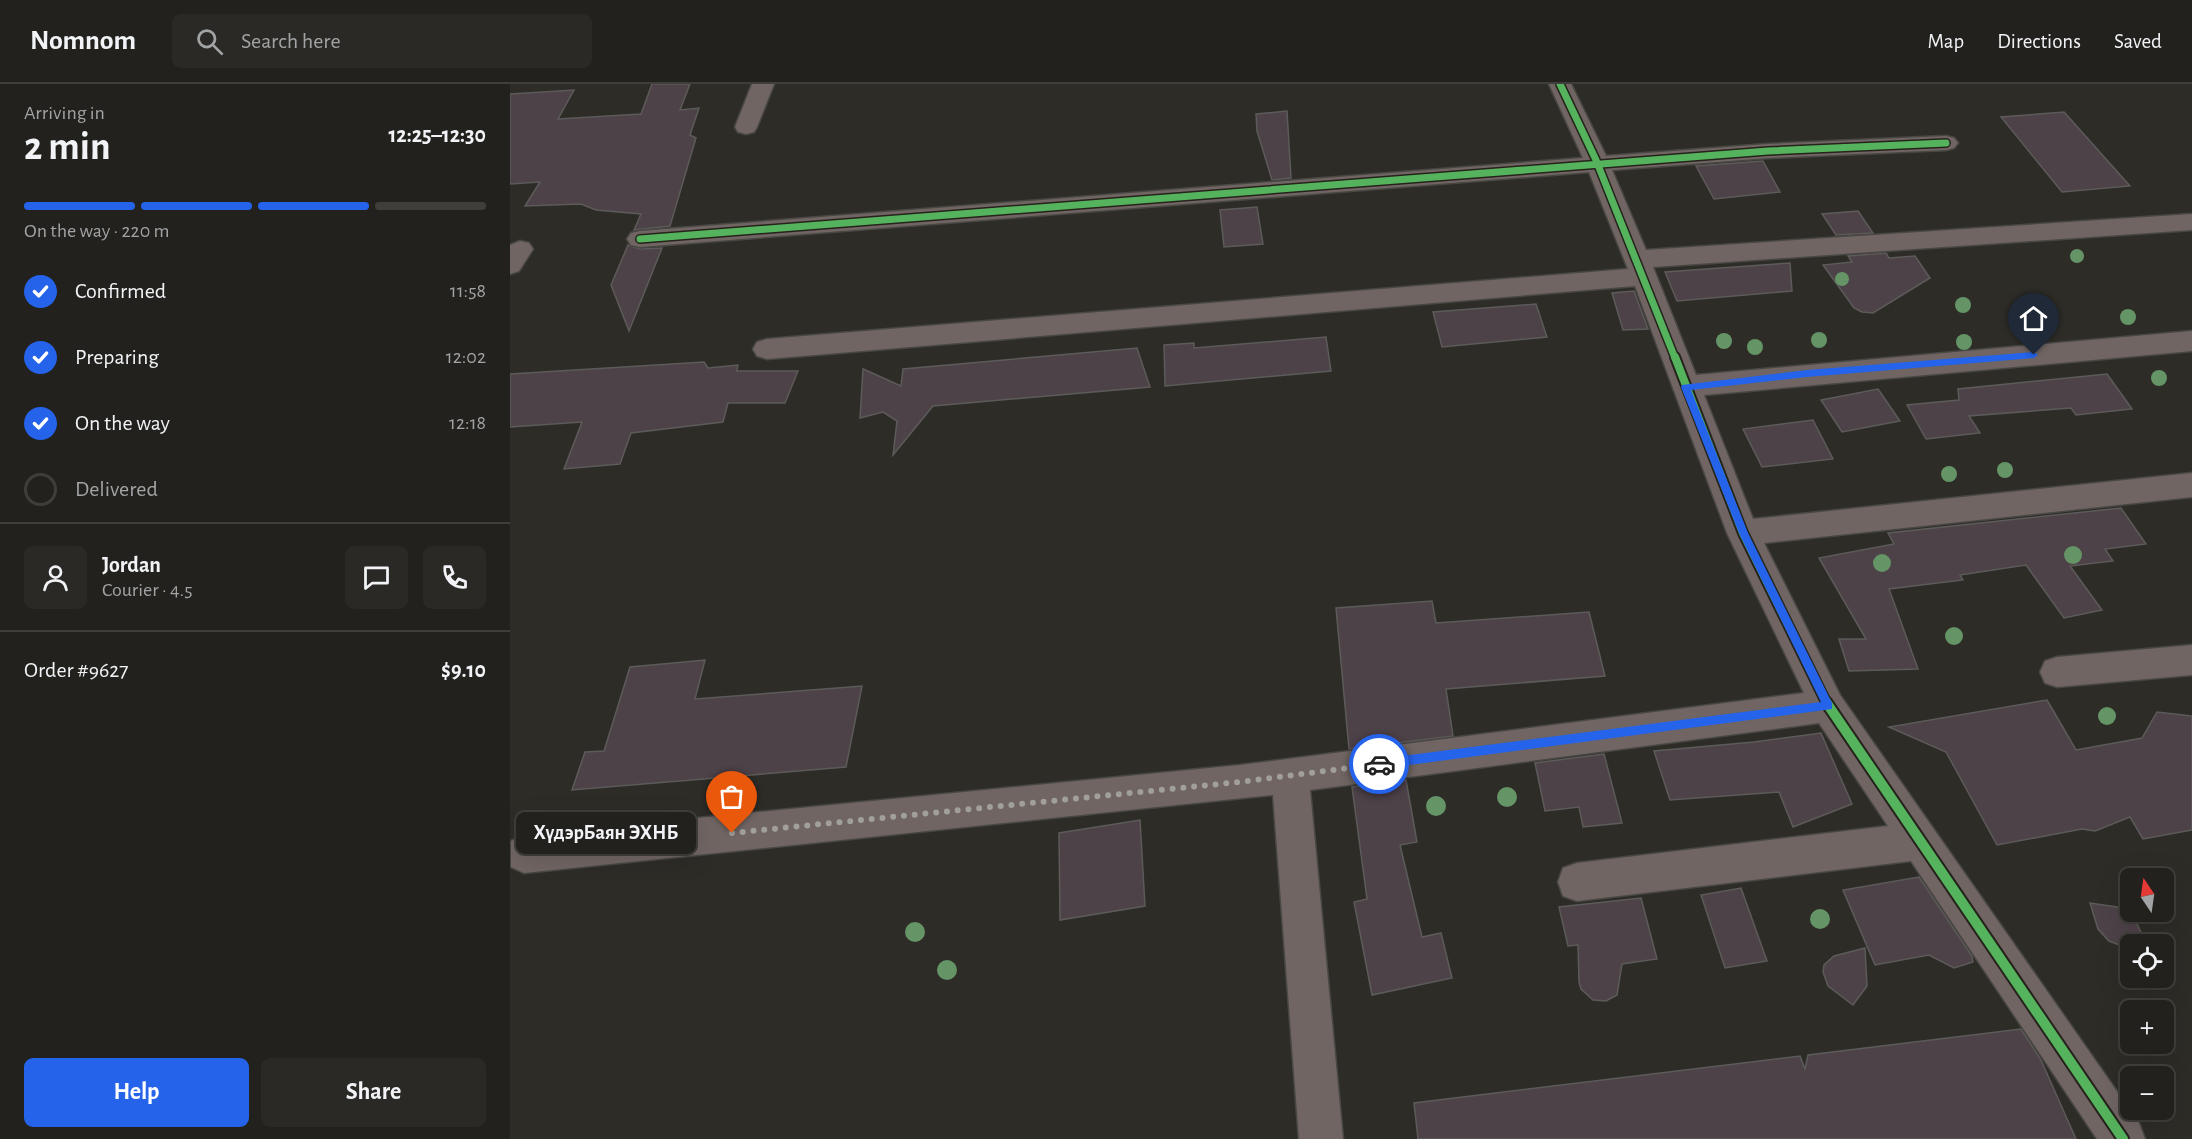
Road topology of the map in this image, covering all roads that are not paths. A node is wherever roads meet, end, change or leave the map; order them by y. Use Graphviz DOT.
graph roads {
  1 [pos="763,84"];
  2 [pos="1560,84"];
  3 [pos="746,127"];
  4 [pos="1946,143"];
  5 [pos="1598,165"];
  6 [pos="2192,222"];
  7 [pos="640,239"];
  8 [pos="1640,268"];
  9 [pos="2192,341"];
  10 [pos="766,349"];
  11 [pos="1685,387"];
  12 [pos="2192,485"];
  13 [pos="1743,533"];
  14 [pos="2192,660"];
  15 [pos="2057,672"];
  16 [pos="1828,706"];
  17 [pos="1290,775"];
  18 [pos="1920,841"];
  19 [pos="524,854"];
  20 [pos="1577,882"];
  21 [pos="1321,1139"];
  22 [pos="2123,1139"];
  1 -- 3 [label="street"];
  2 -- 5 [label="street"];
  4 -- 5 [label="street"];
  5 -- 7 [label="street"];
  5 -- 8 [label="street"];
  6 -- 8 [label="street"];
  8 -- 10 [label="street"];
  8 -- 11 [label="street"];
  9 -- 11 [label="street"];
  11 -- 13 [label="street"];
  12 -- 13 [label="street"];
  13 -- 16 [label="street"];
  14 -- 15 [label="street"];
  16 -- 17 [label="street"];
  16 -- 18 [label="street"];
  17 -- 19 [label="street"];
  17 -- 21 [label="street"];
  18 -- 20 [label="street"];
  18 -- 22 [label="street"];
}
